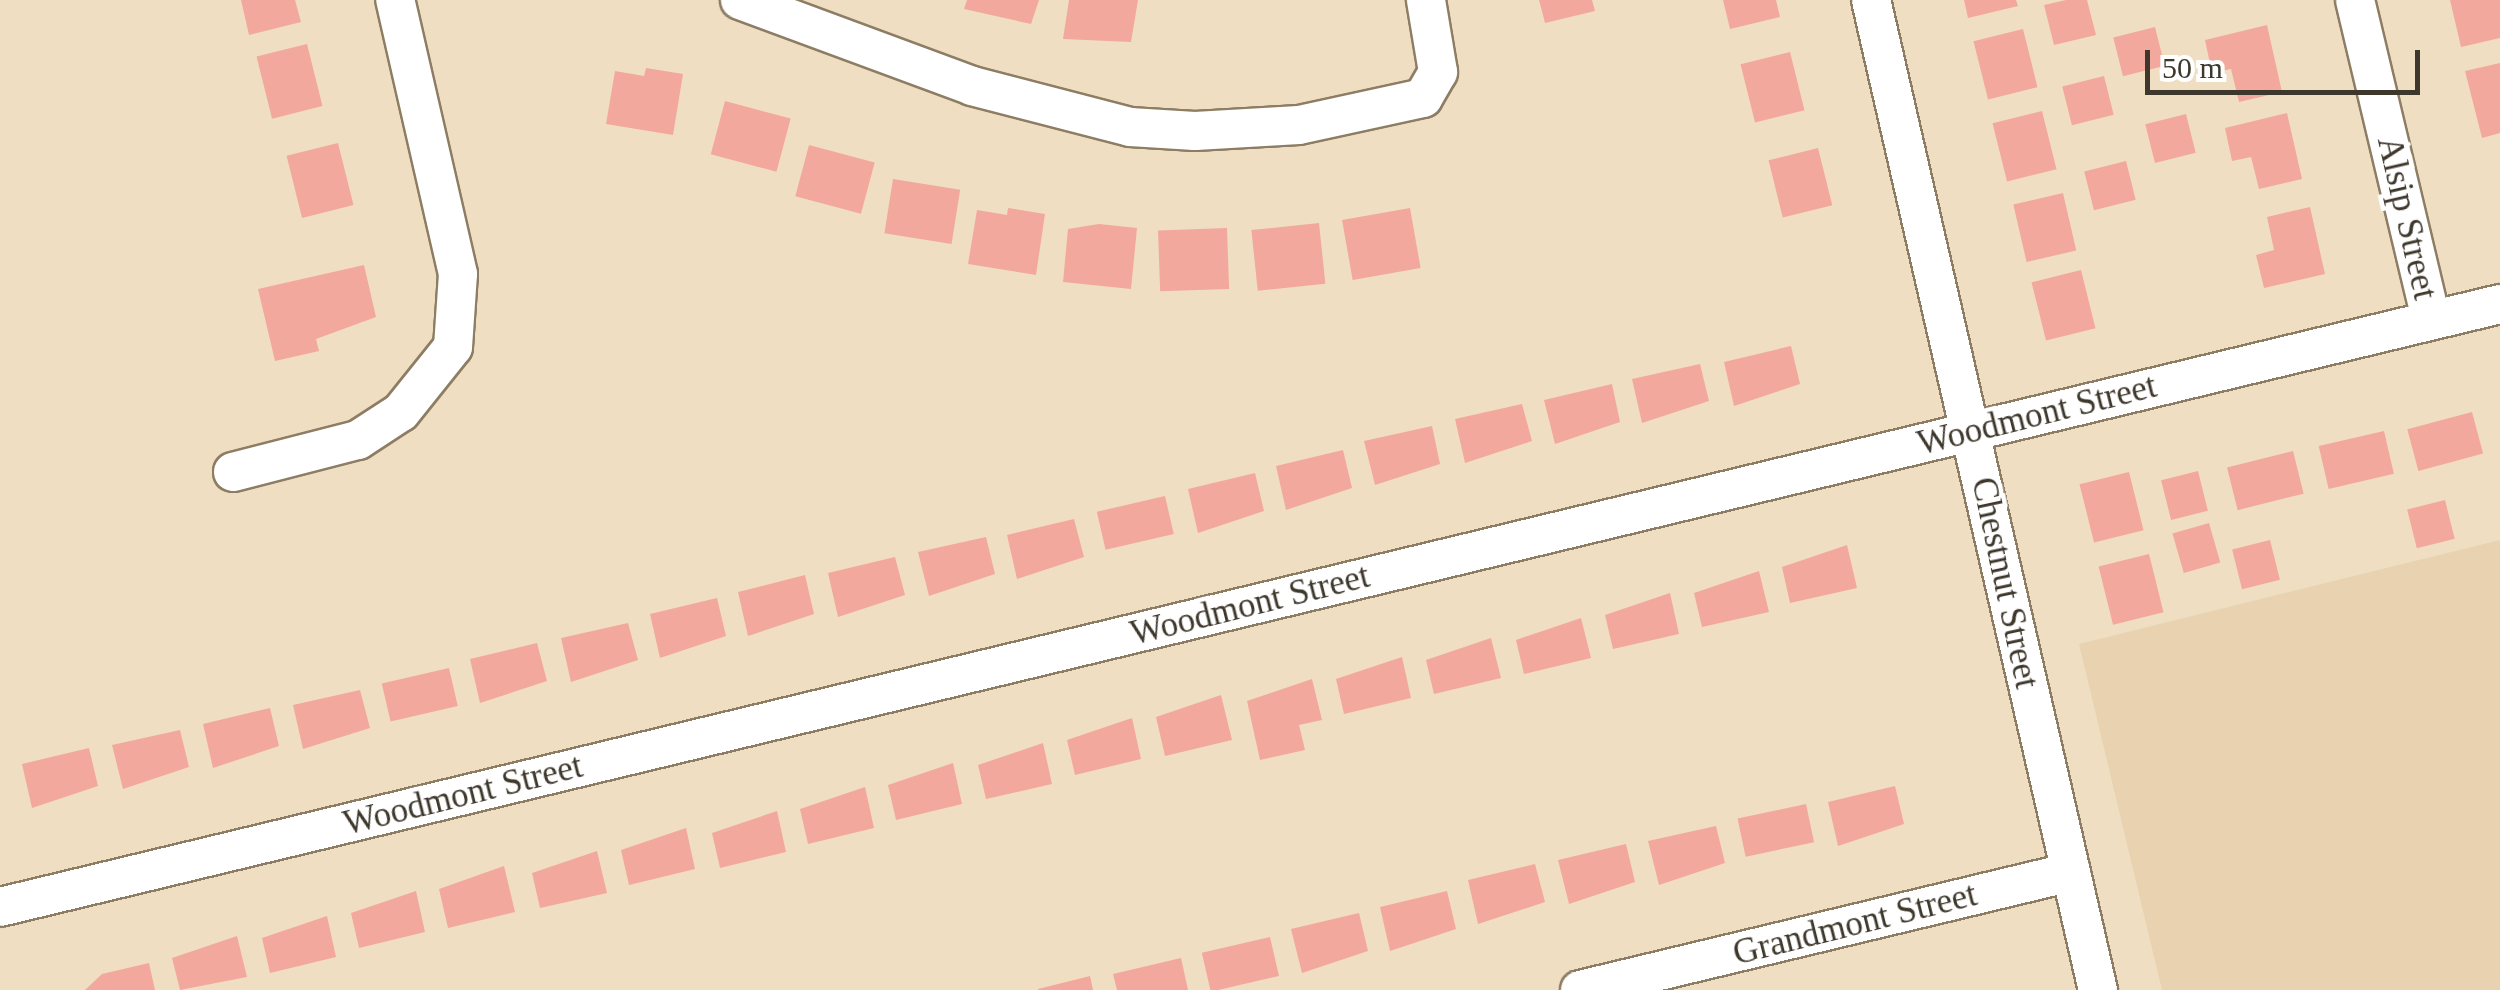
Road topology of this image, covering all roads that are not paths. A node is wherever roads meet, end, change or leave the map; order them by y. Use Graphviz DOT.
graph roads {
  1 [pos="394,0"];
  2 [pos="740,0"];
  3 [pos="1426,0"];
  4 [pos="1872,0"];
  5 [pos="2355,0"];
  6 [pos="2500,304"];
  7 [pos="2431,319"];
  8 [pos="1974,431"];
  9 [pos="233,472"];
  10 [pos="2070,872"];
  11 [pos="0,907"];
  12 [pos="1580,990"];
  13 [pos="2098,990"];
  1 -- 9 [label="street"];
  2 -- 3 [label="street"];
  4 -- 8 [label="street, Chestnut Street"];
  5 -- 7 [label="street, Alsip Street"];
  6 -- 7 [label="street, Woodmont Street"];
  7 -- 8 [label="street, Woodmont Street"];
  8 -- 10 [label="street, Chestnut Street"];
  8 -- 11 [label="street, Woodmont Street"];
  10 -- 12 [label="street, Grandmont Street"];
  10 -- 13 [label="street, Chestnut Street"];
}
